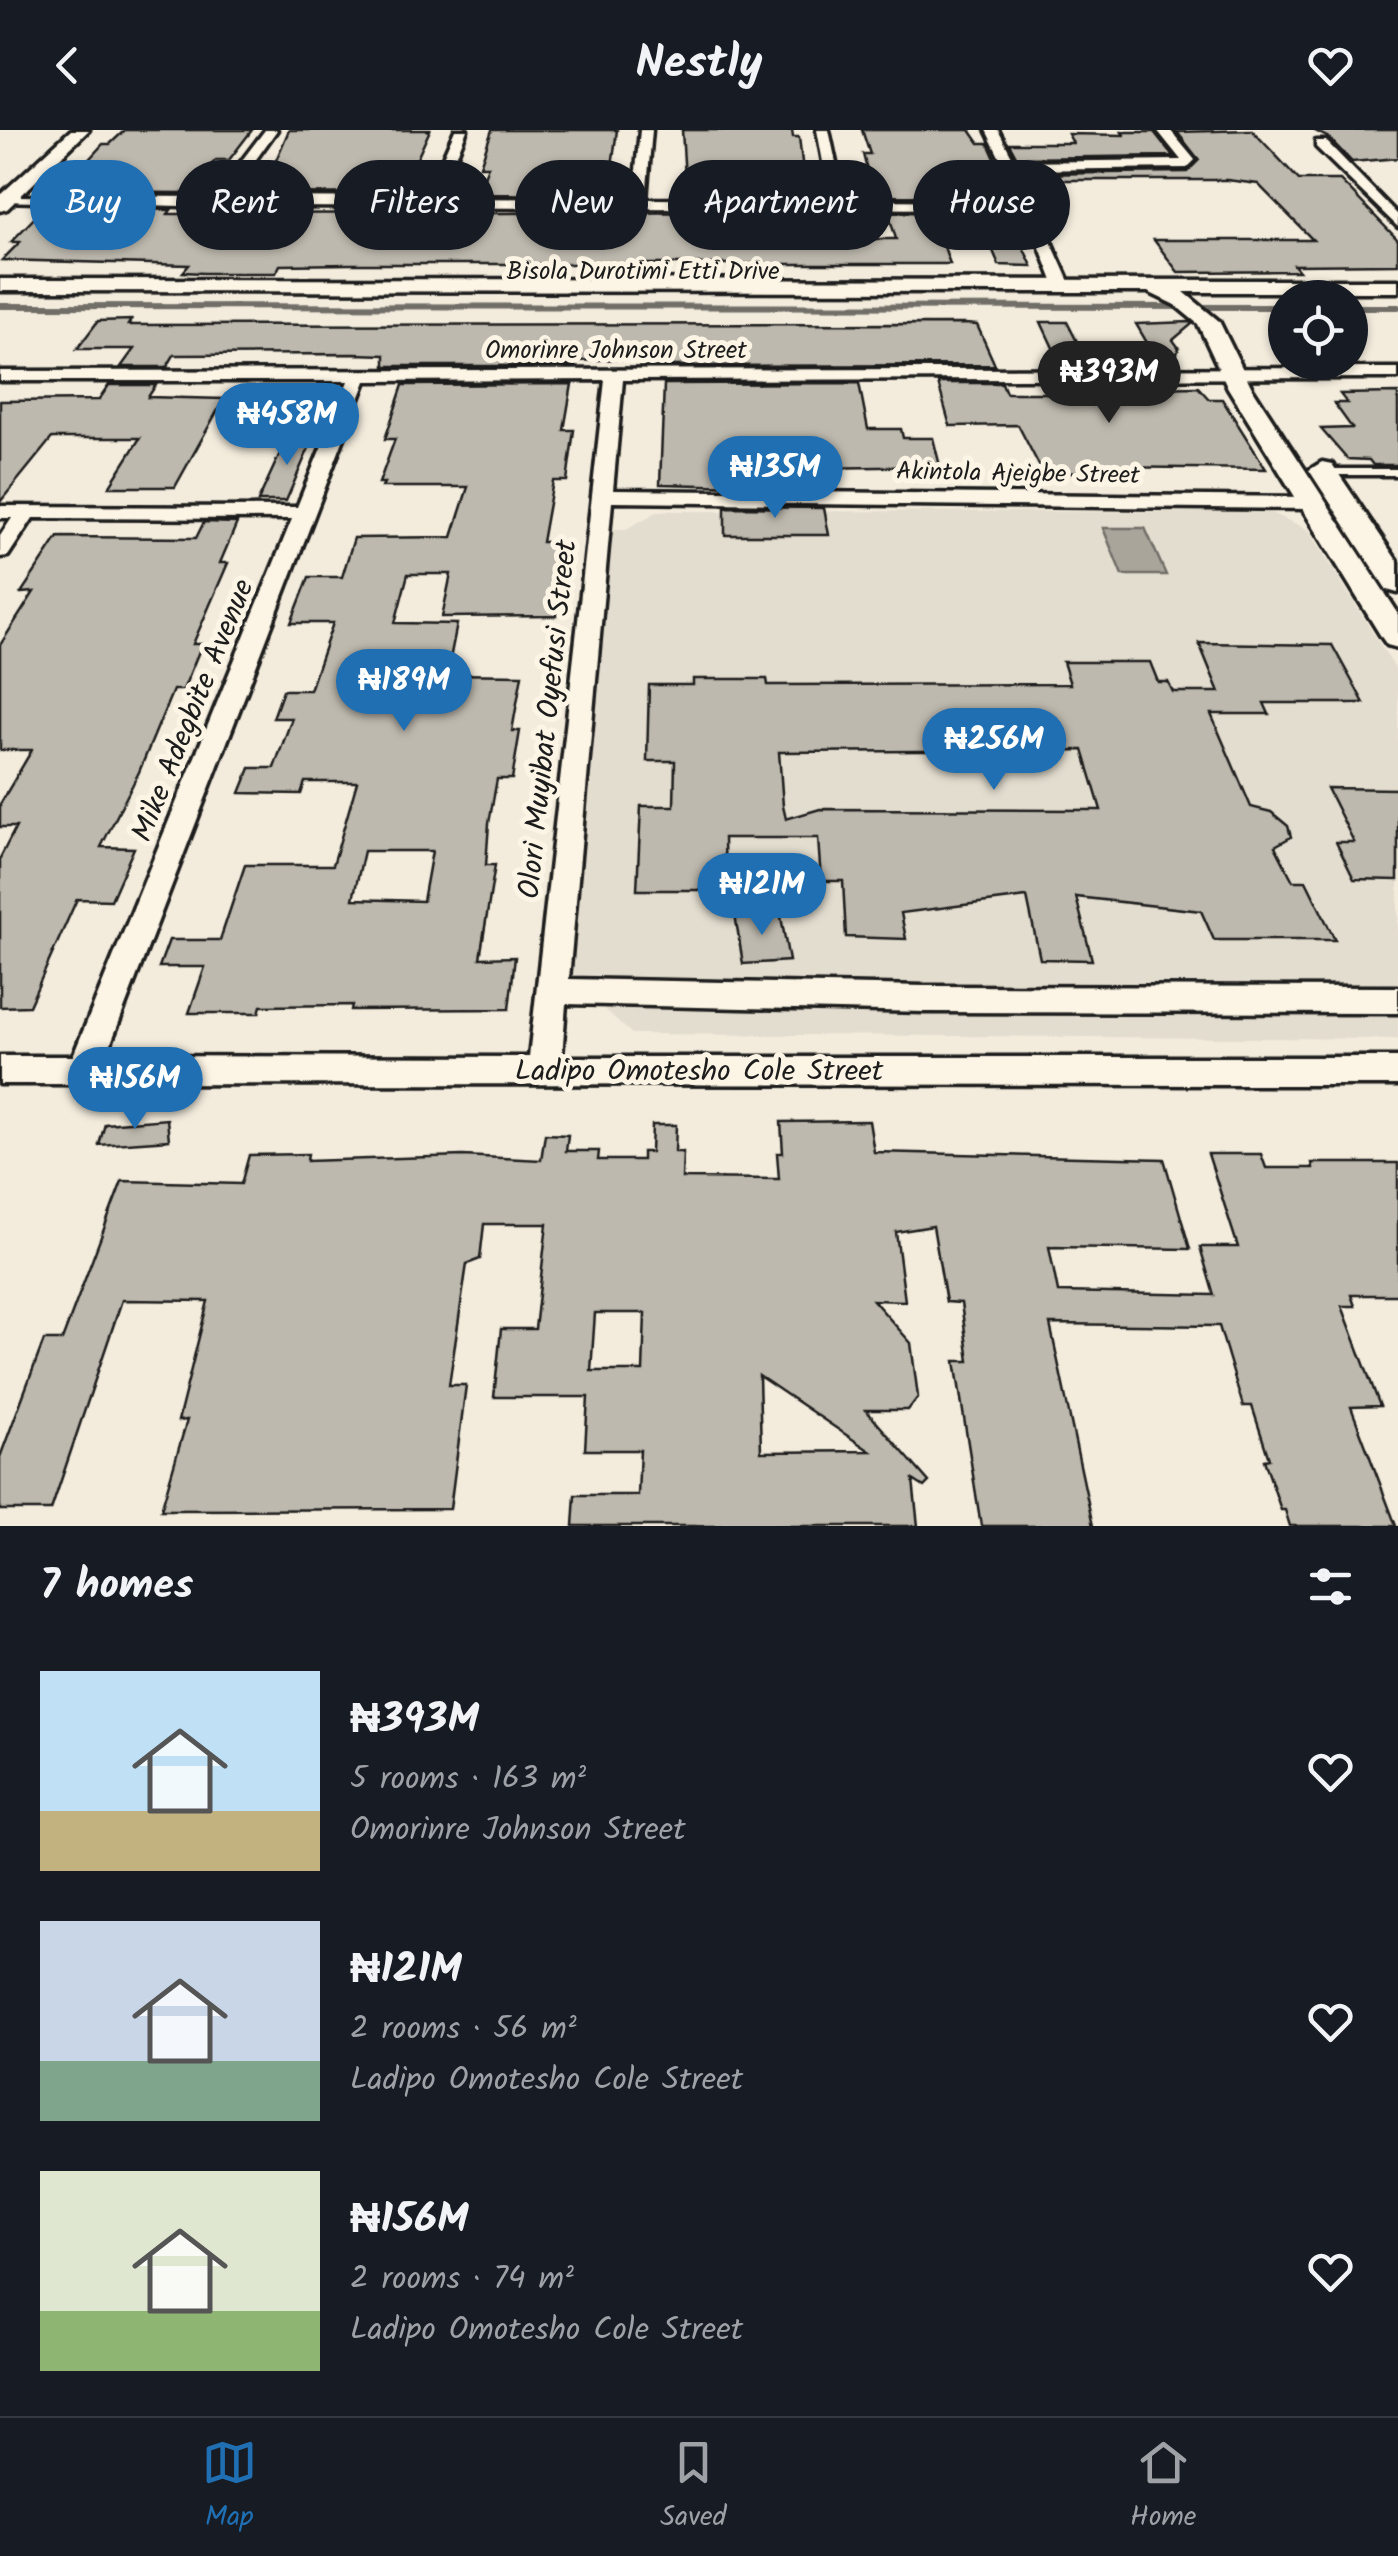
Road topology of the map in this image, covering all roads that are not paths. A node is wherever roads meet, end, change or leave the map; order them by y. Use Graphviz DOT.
graph roads {
  1 [pos="81,130"];
  2 [pos="271,130"];
  3 [pos="460,130"];
  4 [pos="646,130"];
  5 [pos="823,130"];
  6 [pos="992,130"];
  7 [pos="1163,130"];
  8 [pos="1321,144"];
  9 [pos="249,160"];
  10 [pos="447,160"];
  11 [pos="643,160"];
  12 [pos="829,160"];
  13 [pos="1007,160"];
  14 [pos="1070,165"];
  15 [pos="3,203"];
  16 [pos="176,203"];
  17 [pos="1398,223"];
  18 [pos="1048,250"];
  19 [pos="0,285"];
  20 [pos="1063,286"];
  21 [pos="1398,286"];
  22 [pos="0,295"];
  23 [pos="1268,300"];
  24 [pos="1368,300"];
  25 [pos="1398,300"];
  26 [pos="1201,302"];
  27 [pos="1231,372"];
  28 [pos="1398,372"];
  29 [pos="1260,373"];
  30 [pos="360,374"];
  31 [pos="615,374"];
  32 [pos="0,376"];
  33 [pos="1323,472"];
  34 [pos="1398,472"];
  35 [pos="603,496"];
  36 [pos="1312,502"];
  37 [pos="0,512"];
  38 [pos="27,512"];
  39 [pos="305,513"];
  40 [pos="0,551"];
  41 [pos="1398,584"];
  42 [pos="1398,638"];
  43 [pos="552,991"];
  44 [pos="1398,1000"];
  45 [pos="0,1070"];
  46 [pos="84,1070"];
  47 [pos="544,1070"];
  48 [pos="1398,1071"];
  1 -- 15 [label="main road"];
  2 -- 9 [label="street"];
  3 -- 10 [label="street"];
  4 -- 11 [label="street"];
  5 -- 12 [label="street"];
  6 -- 13 [label="street"];
  7 -- 14 [label="street"];
  8 -- 17 [label="street"];
  15 -- 16 [label="street"];
  18 -- 20 [label="street"];
  19 -- 20 [label="main road"];
  20 -- 26 [label="main road"];
  21 -- 26 [label="main road"];
  22 -- 26 [label="main road, Bisola Durotimi Etti Drive"];
  23 -- 26 [label="main road, Bisola Durotimi Etti Drive"];
  24 -- 25 [label="main road"];
  26 -- 27 [label="main road"];
  26 -- 29 [label="main road"];
  27 -- 29 [label="street, Omorinre Johnson Street"];
  27 -- 31 [label="street, Omorinre Johnson Street"];
  27 -- 36 [label="main road"];
  28 -- 29 [label="street, Omorinre Johnson Street"];
  29 -- 33 [label="main road"];
  30 -- 31 [label="street, Omorinre Johnson Street"];
  30 -- 32 [label="street, Omorinre Johnson Street"];
  30 -- 39 [label="street, Mike Adegbite Avenue"];
  31 -- 35 [label="street, Olori Muyibat Oyefusi Street"];
  33 -- 34 [label="lane"];
  33 -- 41 [label="main road"];
  35 -- 36 [label="street, Akintola Ajeigbe Street"];
  35 -- 43 [label="street, Olori Muyibat Oyefusi Street"];
  36 -- 42 [label="main road"];
  37 -- 38 [label="street"];
  38 -- 39 [label="street"];
  38 -- 40 [label="street"];
  39 -- 46 [label="street, Mike Adegbite Avenue"];
  43 -- 44 [label="street"];
  43 -- 47 [label="street, Olori Muyibat Oyefusi Street"];
  45 -- 46 [label="street, Ladipo Omotesho Cole Street"];
  46 -- 47 [label="street, Ladipo Omotesho Cole Street"];
  47 -- 48 [label="street, Ladipo Omotesho Cole Street"];
}
